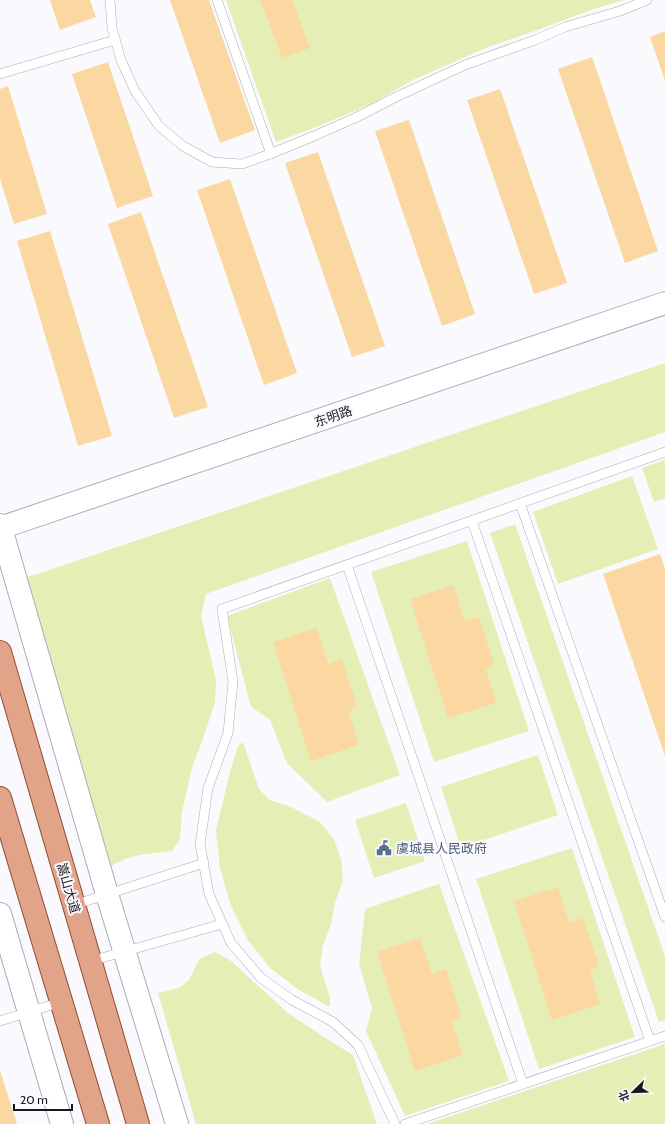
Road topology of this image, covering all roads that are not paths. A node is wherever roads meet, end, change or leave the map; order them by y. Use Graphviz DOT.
graph roads {
  1 [pos="110,0"];
  2 [pos="217,0"];
  3 [pos="647,0"];
  4 [pos="115,40"];
  5 [pos="0,74"];
  6 [pos="271,154"];
  7 [pos="665,303"];
  8 [pos="665,452"];
  9 [pos="520,503"];
  10 [pos="472,521"];
  11 [pos="0,527"];
  12 [pos="347,565"];
  13 [pos="0,652"];
  14 [pos="0,798"];
  15 [pos="204,863"];
  16 [pos="107,894"];
  17 [pos="74,905"];
  18 [pos="0,914"];
  19 [pos="665,918"];
  20 [pos="222,924"];
  21 [pos="124,952"];
  22 [pos="91,961"];
  23 [pos="61,1002"];
  24 [pos="29,1012"];
  25 [pos="0,1021"];
  26 [pos="665,1036"];
  27 [pos="650,1041"];
  28 [pos="523,1084"];
  29 [pos="62,1124"];
  30 [pos="98,1124"];
  31 [pos="138,1124"];
  32 [pos="177,1124"];
  33 [pos="395,1124"];
  34 [pos="405,1124"];
  1 -- 4 [label="lane"];
  2 -- 6 [label="lane"];
  3 -- 6 [label="lane"];
  4 -- 5 [label="lane"];
  4 -- 6 [label="lane"];
  7 -- 11 [label="main road, 东明路"];
  8 -- 9 [label="lane"];
  9 -- 10 [label="lane"];
  9 -- 19 [label="lane"];
  10 -- 12 [label="lane"];
  10 -- 27 [label="lane"];
  11 -- 16 [label="main road"];
  12 -- 15 [label="lane"];
  12 -- 28 [label="lane"];
  13 -- 17 [label="main road, 嵩山大道"];
  14 -- 23 [label="main road"];
  15 -- 16 [label="lane"];
  15 -- 20 [label="lane"];
  16 -- 17 [label="lane"];
  16 -- 21 [label="main road"];
  17 -- 22 [label="main road, 嵩山大道"];
  18 -- 24 [label="main road"];
  20 -- 21 [label="lane"];
  20 -- 33 [label="lane"];
  21 -- 22 [label="lane"];
  21 -- 32 [label="main road"];
  22 -- 31 [label="main road, 嵩山大道"];
  23 -- 24 [label="lane"];
  23 -- 30 [label="main road"];
  24 -- 25 [label="lane"];
  24 -- 29 [label="main road"];
  26 -- 27 [label="lane"];
  27 -- 28 [label="lane"];
  28 -- 34 [label="lane"];
}
